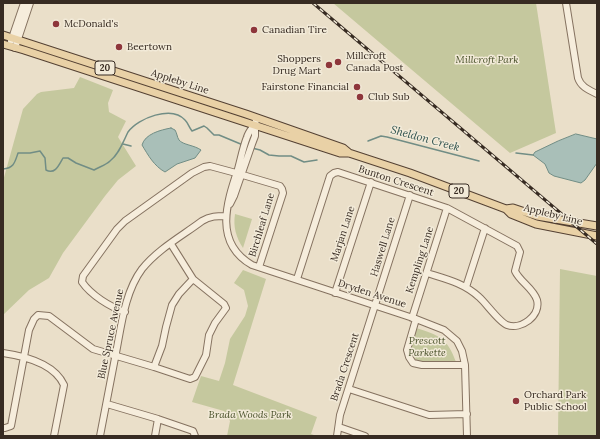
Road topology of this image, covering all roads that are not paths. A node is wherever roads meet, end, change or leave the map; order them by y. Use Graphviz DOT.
graph roads {
  1 [pos="24,3"];
  2 [pos="30,3"];
  3 [pos="566,3"];
  4 [pos="3,35"];
  5 [pos="15,39"];
  6 [pos="9,46"];
  7 [pos="597,94"];
  8 [pos="257,118"];
  9 [pos="255,126"];
  10 [pos="348,153"];
  11 [pos="245,154"];
  12 [pos="239,173"];
  13 [pos="371,182"];
  14 [pos="410,196"];
  15 [pos="447,208"];
  16 [pos="506,209"];
  17 [pos="226,216"];
  18 [pos="597,226"];
  19 [pos="485,228"];
  20 [pos="597,236"];
  21 [pos="171,244"];
  22 [pos="259,267"];
  23 [pos="426,273"];
  24 [pos="194,279"];
  25 [pos="297,280"];
  26 [pos="466,287"];
  27 [pos="335,292"];
  28 [pos="376,305"];
  29 [pos="125,312"];
  30 [pos="414,318"];
  31 [pos="3,353"];
  32 [pos="116,356"];
  33 [pos="24,357"];
  34 [pos="466,365"];
  35 [pos="154,367"];
  36 [pos="349,389"];
  37 [pos="106,404"];
  38 [pos="467,414"];
  39 [pos="158,419"];
  40 [pos="339,427"];
  41 [pos="3,428"];
  42 [pos="54,436"];
  43 [pos="100,436"];
  44 [pos="155,436"];
  45 [pos="195,436"];
  46 [pos="337,436"];
  47 [pos="365,436"];
  48 [pos="467,436"];
  1 -- 5 [label="street"];
  2 -- 5 [label="street"];
  3 -- 7 [label="street"];
  4 -- 5 [label="main road, Appleby Line / 20"];
  5 -- 6 [label="street"];
  5 -- 8 [label="main road, Appleby Line / 20"];
  6 -- 9 [label="main road, Appleby Line / 20"];
  8 -- 9 [label="street, Dryden Avenue"];
  8 -- 10 [label="main road, Appleby Line / 20"];
  9 -- 10 [label="main road, Appleby Line / 20"];
  9 -- 11 [label="street, Dryden Avenue"];
  9 -- 11 [label="street, Dryden Avenue"];
  10 -- 16 [label="main road, Appleby Line / 20"];
  11 -- 12 [label="street, Dryden Avenue"];
  12 -- 17 [label="street, Dryden Avenue"];
  12 -- 22 [label="street, Birchleaf Lane"];
  12 -- 29 [label="street, Birchleaf Lane"];
  13 -- 14 [label="street, Bunton Crescent"];
  13 -- 25 [label="street, Bunton Crescent"];
  13 -- 27 [label="street, Marjan Lane"];
  14 -- 15 [label="street, Bunton Crescent"];
  14 -- 28 [label="street, Haswell Lane"];
  15 -- 19 [label="street, Bunton Crescent"];
  15 -- 23 [label="street, Kempling Lane"];
  16 -- 18 [label="main road, Appleby Line / 20"];
  16 -- 20 [label="main road, Appleby Line / 20"];
  17 -- 21 [label="street, Blue Spruce Avenue"];
  17 -- 22 [label="street, Dryden Avenue"];
  19 -- 26 [label="street"];
  19 -- 26 [label="street, Bunton Crescent"];
  21 -- 24 [label="street"];
  21 -- 29 [label="street, Blue Spruce Avenue"];
  22 -- 25 [label="street, Dryden Avenue"];
  23 -- 26 [label="street, Bunton Crescent"];
  23 -- 30 [label="street, Kempling Lane"];
  24 -- 35 [label="street"];
  24 -- 35 [label="street"];
  25 -- 27 [label="street, Dryden Avenue"];
  27 -- 28 [label="street, Dryden Avenue"];
  28 -- 30 [label="street, Dryden Avenue"];
  28 -- 36 [label="street, Brada Crescent"];
  29 -- 32 [label="street, Blue Spruce Avenue"];
  30 -- 34 [label="street, Dryden Avenue"];
  30 -- 34 [label="street, Kempling Lane"];
  31 -- 33 [label="street"];
  32 -- 33 [label="street"];
  32 -- 35 [label="street"];
  32 -- 37 [label="street, Blue Spruce Avenue"];
  33 -- 41 [label="street"];
  33 -- 42 [label="street"];
  34 -- 38 [label="street, Dryden Avenue"];
  36 -- 38 [label="street"];
  36 -- 40 [label="street, Brada Crescent"];
  37 -- 39 [label="street"];
  37 -- 43 [label="street, Blue Spruce Avenue"];
  38 -- 48 [label="street, Dryden Avenue"];
  39 -- 44 [label="street"];
  39 -- 45 [label="street"];
  40 -- 46 [label="street, Brada Crescent"];
  40 -- 47 [label="street"];
}
